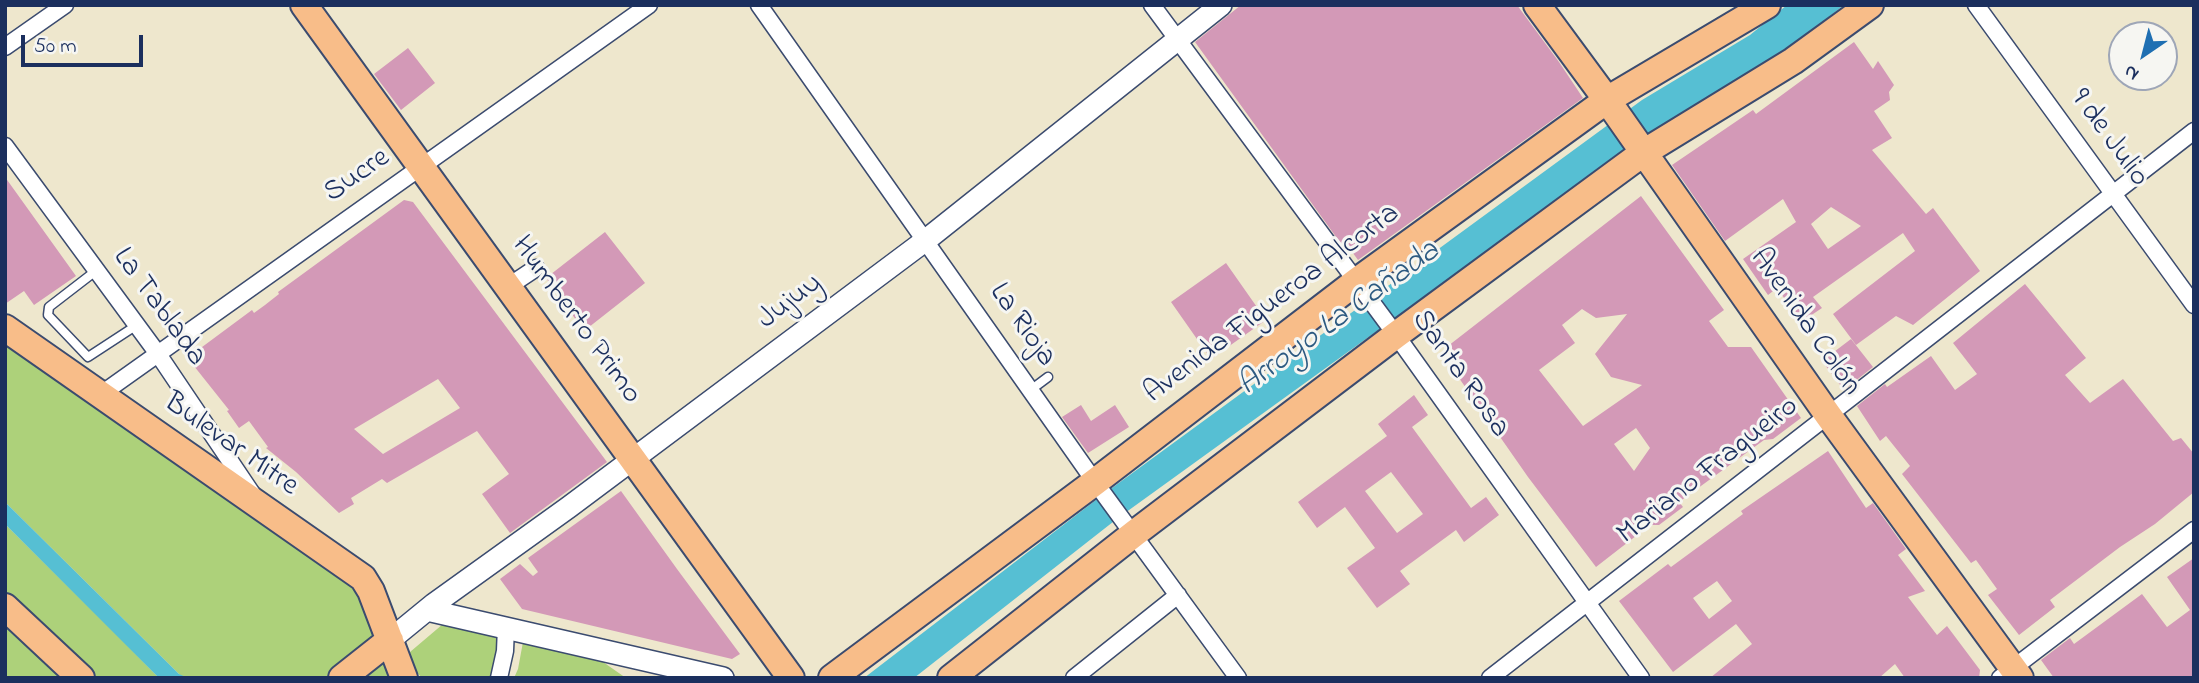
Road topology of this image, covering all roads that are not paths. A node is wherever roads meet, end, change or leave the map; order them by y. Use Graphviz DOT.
graph roads {
  1 [pos="65,5"];
  2 [pos="304,5"];
  3 [pos="649,5"];
  4 [pos="759,5"];
  5 [pos="1152,5"];
  6 [pos="1221,5"];
  7 [pos="1536,5"];
  8 [pos="1767,5"];
  9 [pos="1870,5"];
  10 [pos="1976,5"];
  11 [pos="1176,40"];
  12 [pos="5,47"];
  13 [pos="1607,100"];
  14 [pos="831,106"];
  15 [pos="817,116"];
  16 [pos="2194,131"];
  17 [pos="5,146"];
  18 [pos="1643,153"];
  19 [pos="422,166"];
  20 [pos="2113,194"];
  21 [pos="926,240"];
  22 [pos="536,268"];
  23 [pos="97,270"];
  24 [pos="1357,281"];
  25 [pos="509,286"];
  26 [pos="2194,305"];
  27 [pos="137,325"];
  28 [pos="5,328"];
  29 [pos="1396,335"];
  30 [pos="158,354"];
  31 [pos="1048,376"];
  32 [pos="1032,389"];
  33 [pos="100,395"];
  34 [pos="1828,415"];
  35 [pos="634,458"];
  36 [pos="1096,482"];
  37 [pos="261,507"];
  38 [pos="2194,530"];
  39 [pos="1135,533"];
  40 [pos="1178,595"];
  41 [pos="1587,603"];
  42 [pos="5,607"];
  43 [pos="426,610"];
  44 [pos="506,627"];
  45 [pos="390,640"];
  46 [pos="2011,675"];
  47 [pos="81,678"];
  48 [pos="342,678"];
  49 [pos="404,678"];
  50 [pos="499,678"];
  51 [pos="723,678"];
  52 [pos="791,678"];
  53 [pos="832,678"];
  54 [pos="951,678"];
  55 [pos="1074,678"];
  56 [pos="1238,678"];
  57 [pos="1490,678"];
  58 [pos="1641,678"];
  1 -- 12 [label="street"];
  2 -- 19 [label="main road, Humberto Primo"];
  3 -- 19 [label="street, Sucre"];
  4 -- 14 [label="street, La Rioja"];
  5 -- 11 [label="street, Santa Rosa"];
  6 -- 11 [label="street, Jujuy"];
  7 -- 13 [label="main road, Avenida Colón"];
  8 -- 13 [label="main road, Avenida Figueroa Alcorta"];
  9 -- 18 [label="main road"];
  10 -- 20 [label="street, 9 de Julio"];
  11 -- 21 [label="street, Jujuy"];
  11 -- 24 [label="street, Santa Rosa"];
  13 -- 18 [label="main road, Avenida Colón"];
  13 -- 24 [label="main road, Avenida Figueroa Alcorta"];
  14 -- 15 [label="street"];
  14 -- 21 [label="street, La Rioja"];
  16 -- 20 [label="street, Mariano Fragueiro"];
  17 -- 23 [label="street, La Tablada"];
  18 -- 29 [label="main road"];
  18 -- 34 [label="main road, Avenida Colón"];
  19 -- 25 [label="main road, Humberto Primo"];
  19 -- 30 [label="street, Sucre"];
  20 -- 26 [label="street, 9 de Julio"];
  20 -- 34 [label="street, Mariano Fragueiro"];
  21 -- 32 [label="street, La Rioja"];
  21 -- 35 [label="street, Jujuy"];
  22 -- 25 [label="street"];
  23 -- 27 [label="street, La Tablada"];
  23 -- 27 [label="lane"];
  24 -- 29 [label="street, Santa Rosa"];
  24 -- 36 [label="main road, Avenida Figueroa Alcorta"];
  25 -- 35 [label="main road, Humberto Primo"];
  27 -- 30 [label="street, La Tablada"];
  28 -- 33 [label="main road, Bulevar Mitre"];
  29 -- 39 [label="main road"];
  29 -- 41 [label="street, Santa Rosa"];
  30 -- 33 [label="street, Sucre"];
  30 -- 37 [label="street, La Tablada"];
  31 -- 32 [label="lane"];
  32 -- 36 [label="street, La Rioja"];
  33 -- 37 [label="main road, Bulevar Mitre"];
  34 -- 41 [label="street, Mariano Fragueiro"];
  34 -- 46 [label="main road, Avenida Colón"];
  35 -- 43 [label="street, Jujuy"];
  35 -- 52 [label="main road, Humberto Primo"];
  36 -- 39 [label="street, La Rioja"];
  36 -- 53 [label="main road, Avenida Figueroa Alcorta"];
  37 -- 45 [label="main road, Bulevar Mitre"];
  38 -- 46 [label="street"];
  39 -- 40 [label="street, La Rioja"];
  39 -- 54 [label="main road"];
  40 -- 55 [label="street"];
  40 -- 56 [label="street, La Rioja"];
  41 -- 57 [label="street, Mariano Fragueiro"];
  41 -- 58 [label="street, Santa Rosa"];
  42 -- 47 [label="main road"];
  43 -- 44 [label="street"];
  43 -- 45 [label="street, Jujuy"];
  44 -- 50 [label="street"];
  44 -- 51 [label="street"];
  45 -- 48 [label="main road"];
  45 -- 49 [label="main road, Bulevar Mitre"];
}
